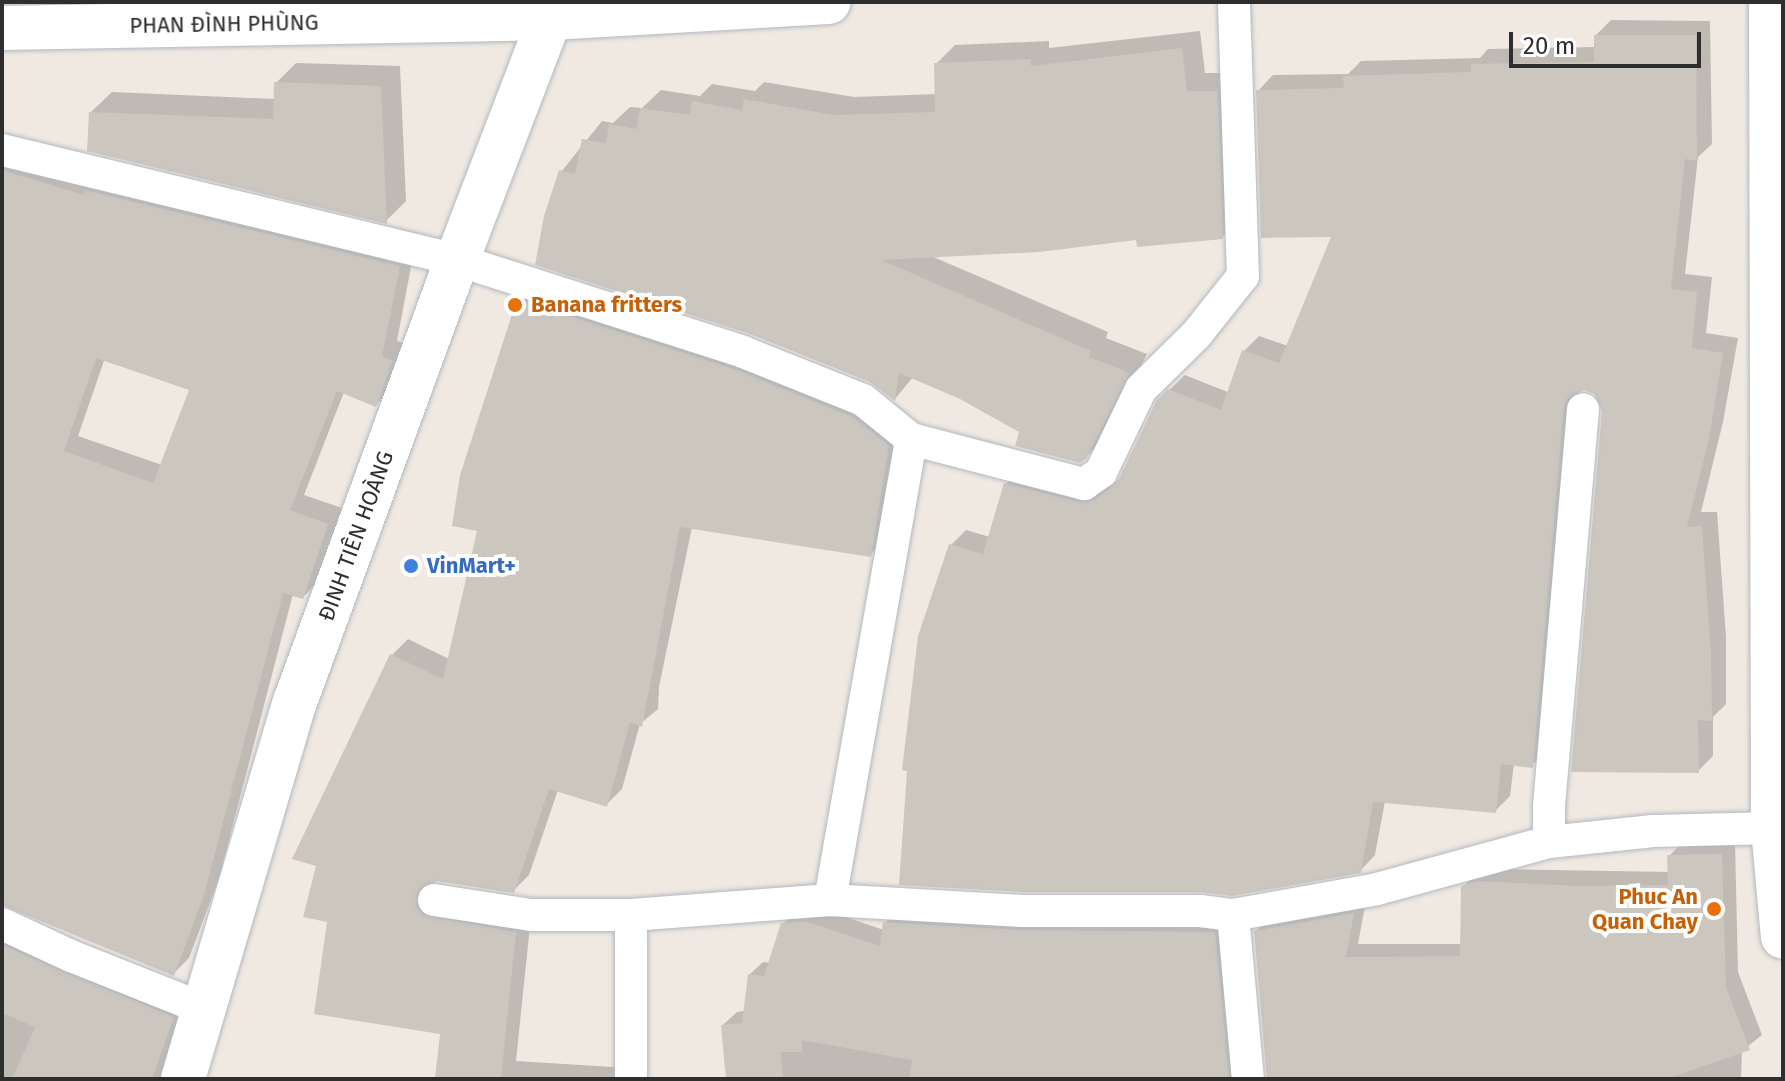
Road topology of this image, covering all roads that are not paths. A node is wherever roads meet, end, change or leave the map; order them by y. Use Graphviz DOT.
graph roads {
  1 [pos="829,2"];
  2 [pos="1234,2"];
  3 [pos="1771,2"];
  4 [pos="554,10"];
  5 [pos="2,28"];
  6 [pos="2,150"];
  7 [pos="457,260"];
  8 [pos="1583,409"];
  9 [pos="911,439"];
  10 [pos="1773,828"];
  11 [pos="1549,842"];
  12 [pos="434,900"];
  13 [pos="830,900"];
  14 [pos="631,915"];
  15 [pos="1233,915"];
  16 [pos="2,924"];
  17 [pos="1783,937"];
  18 [pos="202,1008"];
  19 [pos="183,1079"];
  20 [pos="631,1079"];
  21 [pos="1248,1079"];
  1 -- 4 [label="street, PHAN ĐÌNH PHÙNG"];
  2 -- 9 [label="lane"];
  3 -- 10 [label="street"];
  4 -- 5 [label="street, PHAN ĐÌNH PHÙNG"];
  4 -- 7 [label="street, ĐINH TIÊN HOÀNG"];
  6 -- 7 [label="lane"];
  7 -- 9 [label="lane"];
  7 -- 18 [label="street, ĐINH TIÊN HOÀNG"];
  8 -- 11 [label="lane"];
  9 -- 13 [label="lane"];
  10 -- 11 [label="lane"];
  10 -- 17 [label="street"];
  11 -- 15 [label="lane"];
  12 -- 14 [label="lane"];
  13 -- 14 [label="lane"];
  13 -- 15 [label="lane"];
  14 -- 20 [label="lane"];
  15 -- 21 [label="lane"];
  16 -- 18 [label="lane"];
  18 -- 19 [label="street, ĐINH TIÊN HOÀNG"];
}
